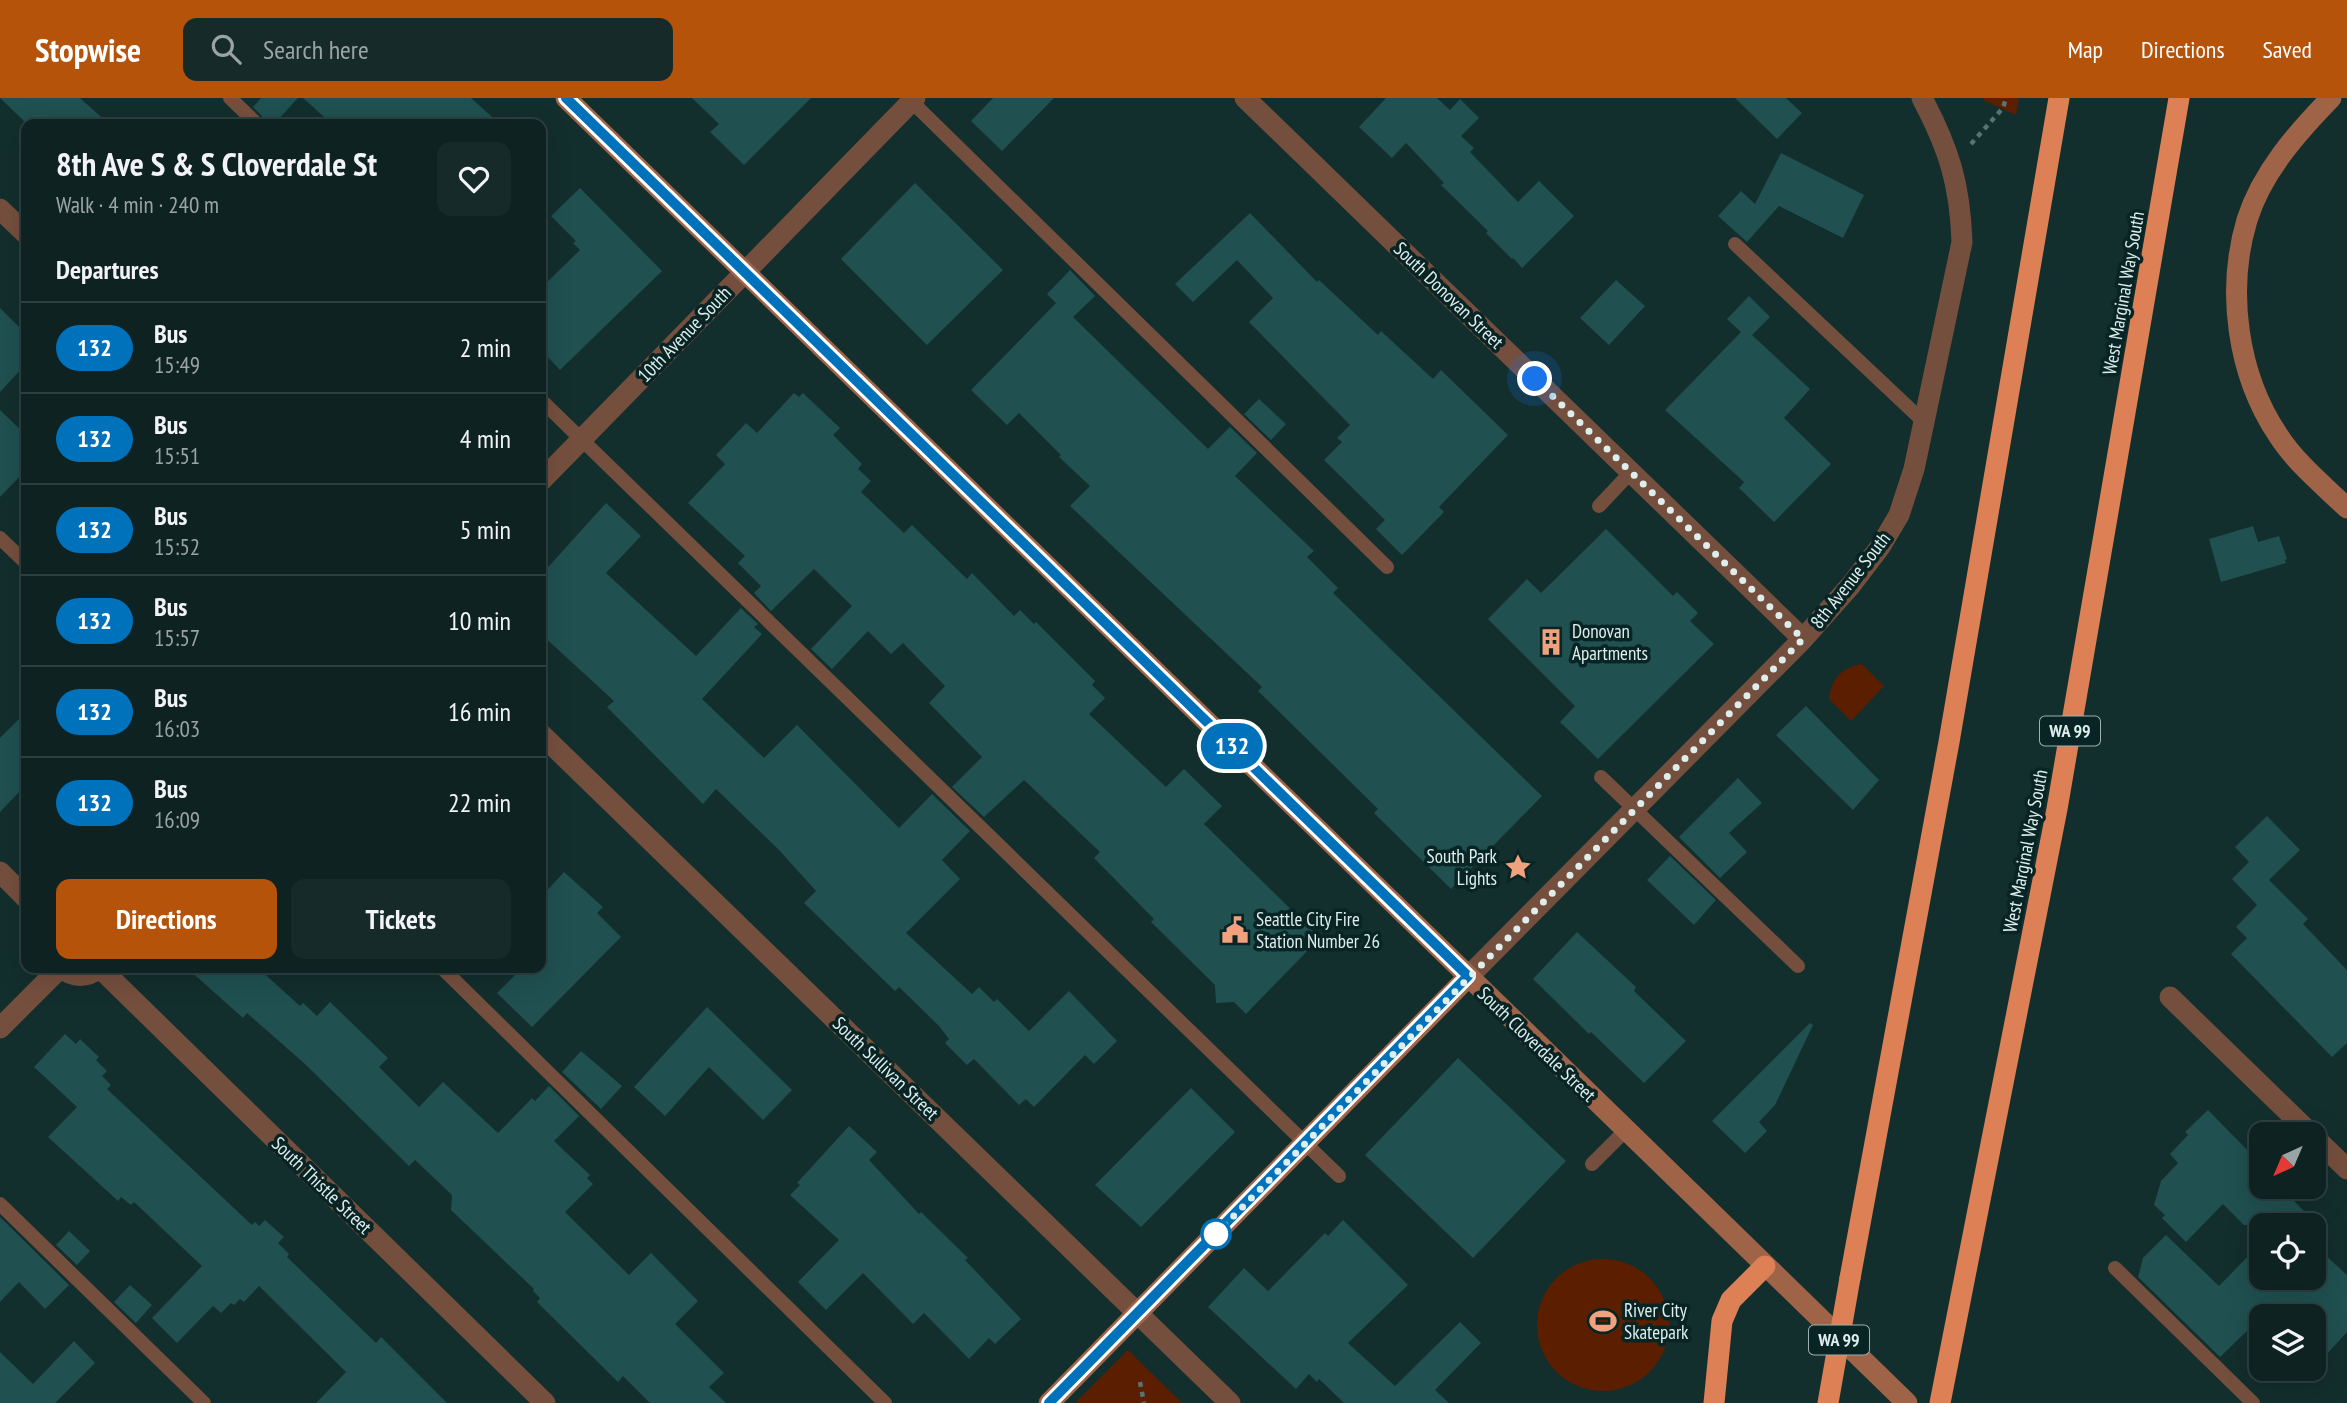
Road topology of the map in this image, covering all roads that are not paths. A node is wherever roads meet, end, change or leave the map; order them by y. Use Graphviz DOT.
graph roads {
  1 [pos="230,98"];
  2 [pos="566,98"];
  3 [pos="1245,98"];
  4 [pos="1922,98"];
  5 [pos="2059,98"];
  6 [pos="2179,98"];
  7 [pos="2331,98"];
  8 [pos="912,99"];
  9 [pos="252,119"];
  10 [pos="0,208"];
  11 [pos="21,229"];
  12 [pos="1735,244"];
  13 [pos="744,272"];
  14 [pos="546,405"];
  15 [pos="1924,422"];
  16 [pos="582,440"];
  17 [pos="1631,472"];
  18 [pos="546,476"];
  19 [pos="1598,506"];
  20 [pos="2347,508"];
  21 [pos="0,538"];
  22 [pos="21,558"];
  23 [pos="1387,567"];
  24 [pos="1803,639"];
  25 [pos="546,739"];
  26 [pos="1601,777"];
  27 [pos="1634,810"];
  28 [pos="0,872"];
  29 [pos="21,893"];
  30 [pos="1798,966"];
  31 [pos="55,973"];
  32 [pos="69,973"];
  33 [pos="92,973"];
  34 [pos="105,973"];
  35 [pos="447,973"];
  36 [pos="1468,976"];
  37 [pos="2170,997"];
  38 [pos="0,1028"];
  39 [pos="2299,1122"];
  40 [pos="1626,1130"];
  41 [pos="1305,1143"];
  42 [pos="2326,1149"];
  43 [pos="1592,1164"];
  44 [pos="2347,1169"];
  45 [pos="1339,1176"];
  46 [pos="0,1204"];
  47 [pos="1765,1266"];
  48 [pos="2115,1268"];
  49 [pos="1139,1313"];
  50 [pos="204,1403"];
  51 [pos="545,1403"];
  52 [pos="886,1403"];
  53 [pos="1049,1403"];
  54 [pos="1230,1403"];
  55 [pos="1714,1403"];
  56 [pos="1828,1403"];
  57 [pos="1908,1403"];
  58 [pos="1940,1403"];
  59 [pos="2253,1403"];
  1 -- 9 [label="lane"];
  2 -- 13 [label="main road, South Cloverdale Street"];
  3 -- 17 [label="street, South Donovan Street"];
  4 -- 15 [label="street, 8th Avenue South"];
  5 -- 56 [label="highway, WA 99, bridge"];
  6 -- 58 [label="highway, West Marginal Way South / WA 99"];
  7 -- 20 [label="main road"];
  8 -- 13 [label="street, 10th Avenue South"];
  8 -- 23 [label="lane"];
  10 -- 11 [label="street"];
  12 -- 15 [label="lane"];
  13 -- 16 [label="street, 10th Avenue South"];
  13 -- 36 [label="main road, South Cloverdale Street"];
  14 -- 16 [label="lane"];
  15 -- 24 [label="street, 8th Avenue South"];
  16 -- 18 [label="street, 10th Avenue South"];
  16 -- 41 [label="lane"];
  17 -- 19 [label="lane"];
  17 -- 24 [label="street, South Donovan Street"];
  21 -- 22 [label="lane"];
  24 -- 27 [label="street, 8th Avenue South"];
  25 -- 49 [label="street, South Sullivan Street"];
  26 -- 27 [label="lane"];
  27 -- 30 [label="lane"];
  27 -- 36 [label="street, 8th Avenue South"];
  28 -- 29 [label="street"];
  31 -- 38 [label="street"];
  32 -- 33 [label="street"];
  34 -- 51 [label="street, South Thistle Street"];
  35 -- 52 [label="lane"];
  36 -- 40 [label="main road, South Cloverdale Street"];
  36 -- 41 [label="main road, 8th Avenue South"];
  37 -- 39 [label="street"];
  40 -- 43 [label="lane"];
  40 -- 47 [label="main road, South Cloverdale Street"];
  41 -- 45 [label="lane"];
  41 -- 49 [label="main road, 8th Avenue South"];
  42 -- 44 [label="street"];
  46 -- 50 [label="lane"];
  47 -- 55 [label="highway"];
  47 -- 57 [label="main road, South Cloverdale Street"];
  48 -- 59 [label="lane"];
  49 -- 53 [label="main road, 8th Avenue South"];
  49 -- 54 [label="street, South Sullivan Street"];
}
